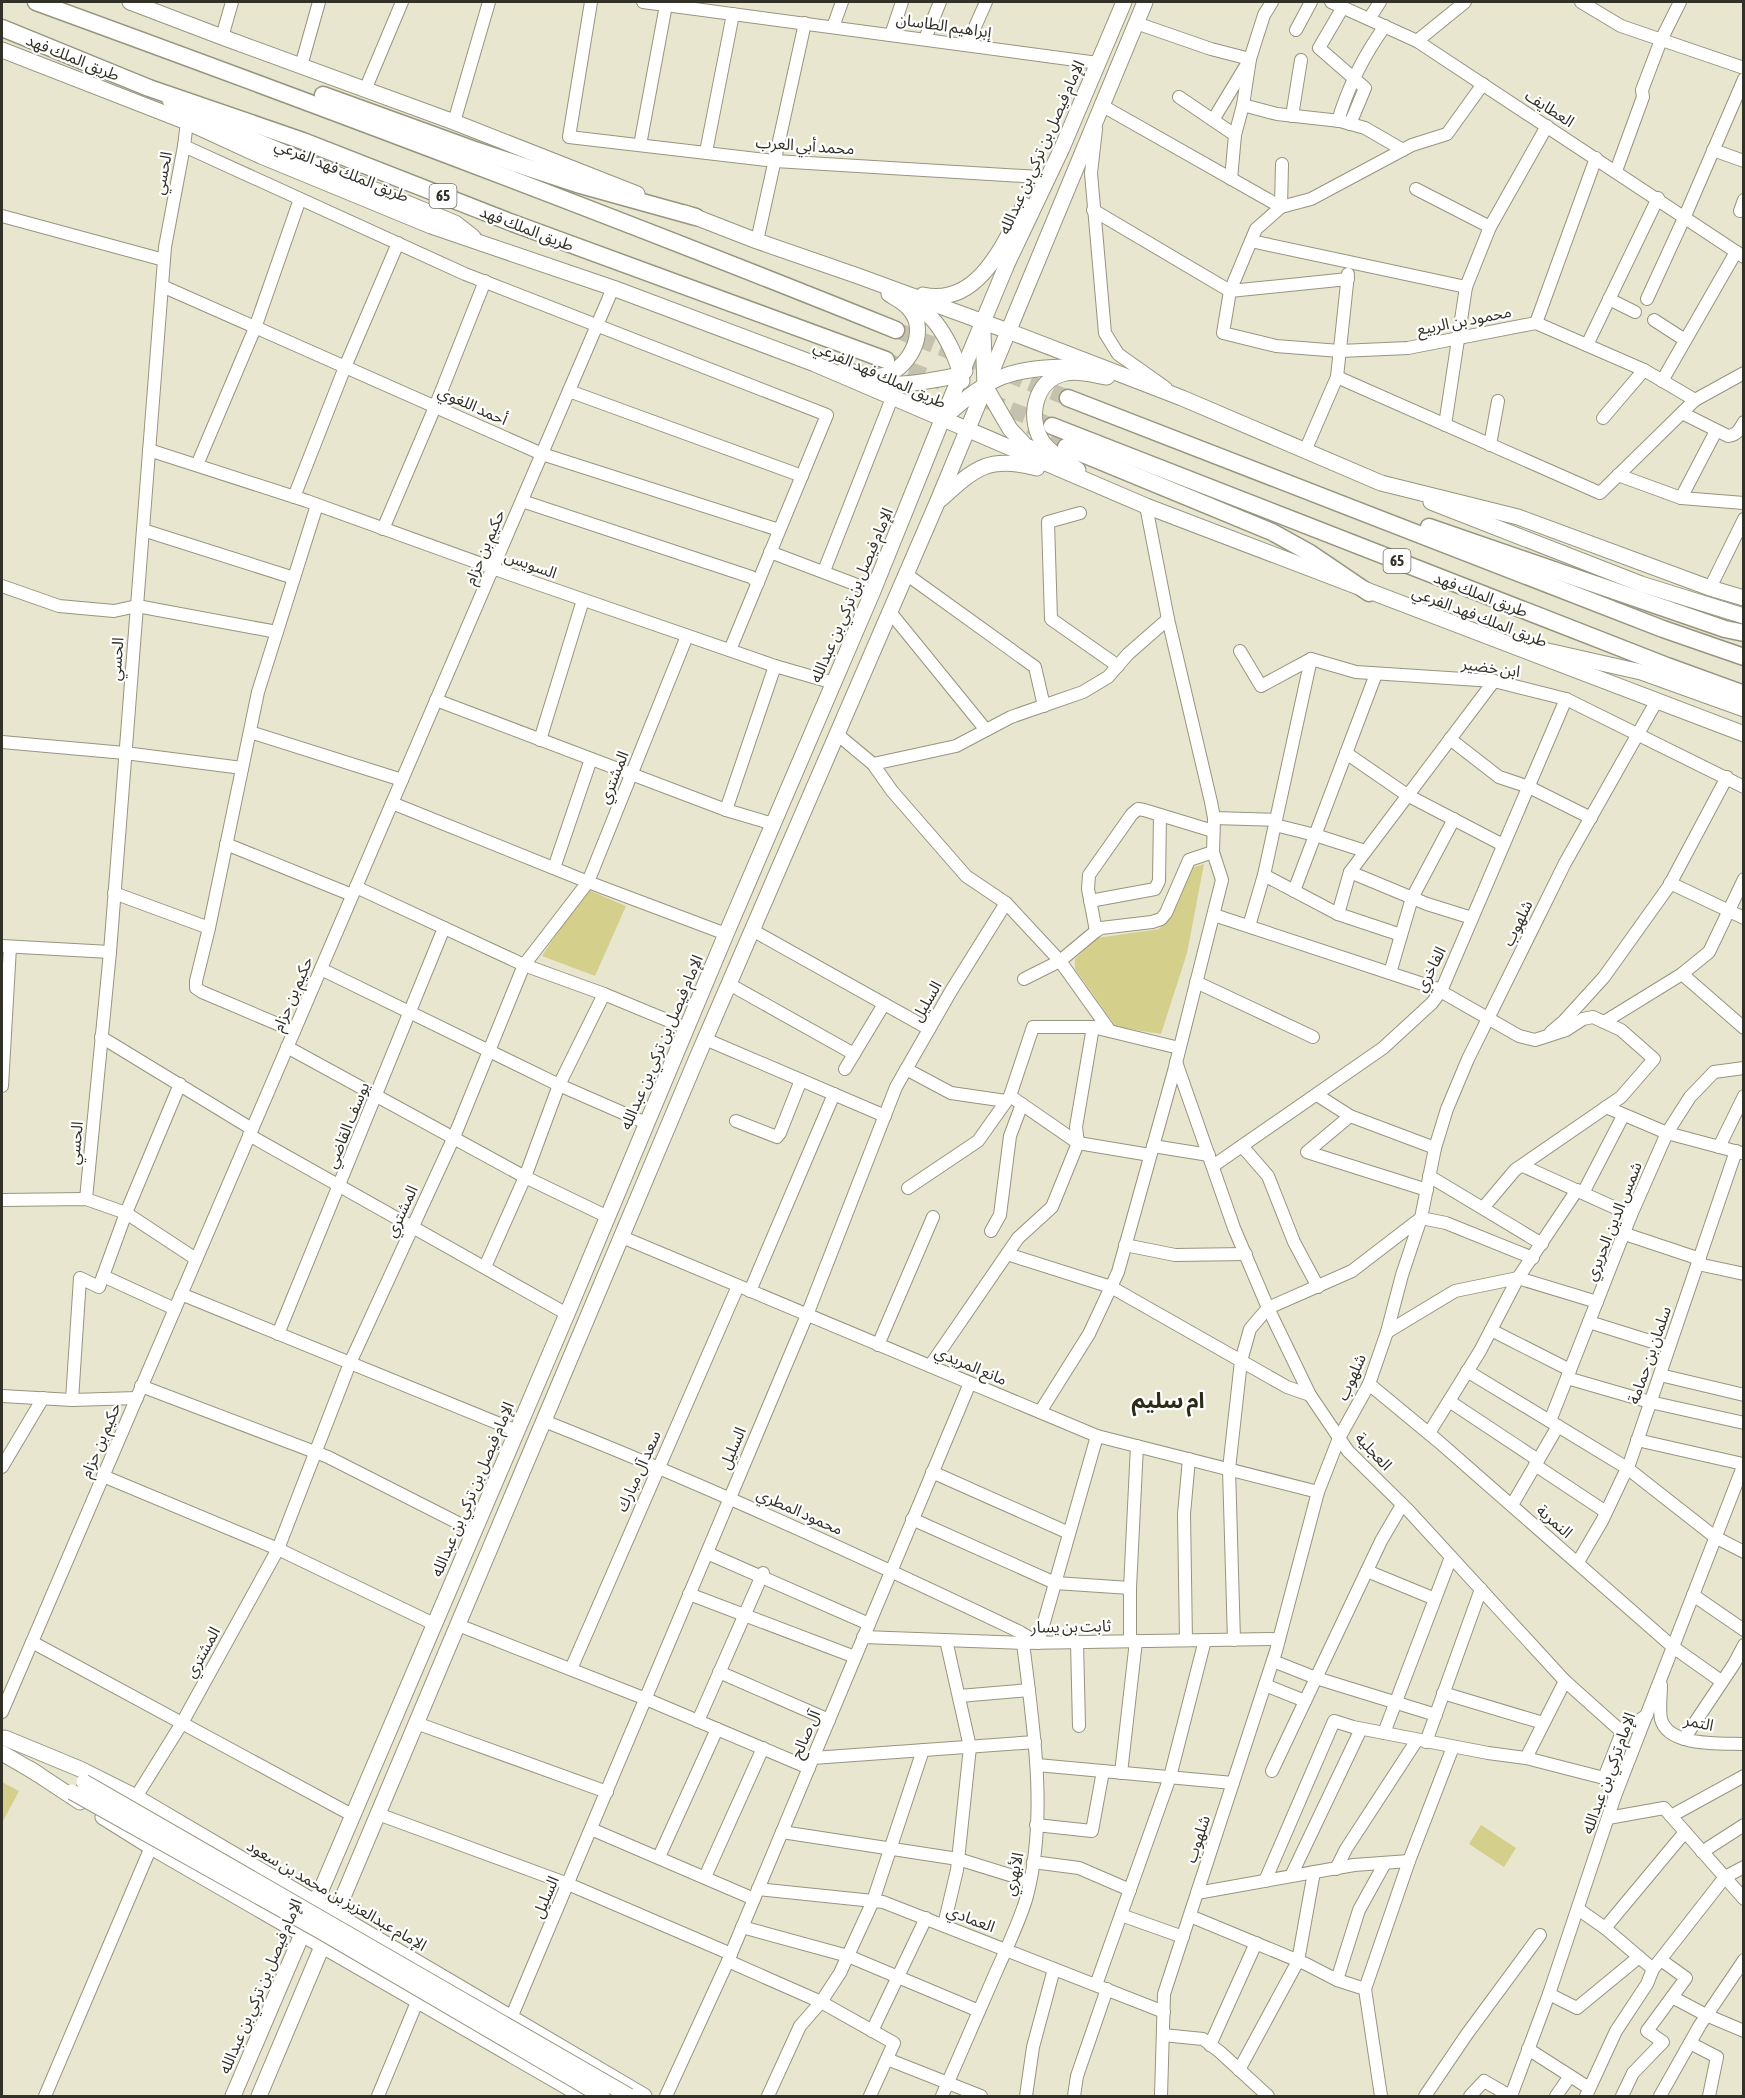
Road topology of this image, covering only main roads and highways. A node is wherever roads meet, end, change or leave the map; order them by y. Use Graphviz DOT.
graph roads {
  1 [pos="36,2"];
  2 [pos="130,2"];
  3 [pos="1124,2"];
  4 [pos="1145,2"];
  5 [pos="2,28"];
  6 [pos="2,50"];
  7 [pos="149,88"];
  8 [pos="288,94"];
  9 [pos="1062,148"];
  10 [pos="696,217"];
  11 [pos="485,246"];
  12 [pos="858,276"];
  13 [pos="984,323"];
  14 [pos="896,330"];
  15 [pos="1008,331"];
  16 [pos="983,353"];
  17 [pos="886,360"];
  18 [pos="815,364"];
  19 [pos="961,375"];
  20 [pos="1141,383"];
  21 [pos="985,386"];
  22 [pos="1068,398"];
  23 [pos="965,399"];
  24 [pos="942,420"];
  25 [pos="1052,426"];
  26 [pos="967,431"];
  27 [pos="1066,447"];
  28 [pos="1244,467"];
  29 [pos="1380,483"];
  30 [pos="1100,486"];
  31 [pos="937,503"];
  32 [pos="1369,593"];
  33 [pos="1743,598"];
  34 [pos="1743,616"];
  35 [pos="1743,633"];
  36 [pos="1484,636"];
  37 [pos="1743,657"];
  38 [pos="1743,694"];
  39 [pos="1743,709"];
  40 [pos="1743,734"];
  41 [pos="3,1742"];
  42 [pos="30,1769"];
  43 [pos="314,1903"];
  44 [pos="335,1915"];
  45 [pos="302,1933"];
  46 [pos="322,1945"];
  47 [pos="575,2094"];
  48 [pos="233,2097"];
  49 [pos="259,2097"];
  50 [pos="602,2097"];
  51 [pos="629,2097"];
  52 [pos="644,2097"];
  1 -- 8 [label="highway, 65"];
  2 -- 10 [label="main road"];
  3 -- 9 [label="main road, الإمام فيصل بن تركي بن عبدالله"];
  4 -- 15 [label="main road"];
  5 -- 7 [label="highway, طريق الملك فهد / 65"];
  6 -- 11 [label="main road, طريق الملك فهد الفرعي"];
  7 -- 11 [label="main road"];
  7 -- 17 [label="highway, طريق الملك فهد / 65"];
  8 -- 10 [label="highway"];
  8 -- 14 [label="highway, 65"];
  9 -- 12 [label="main road"];
  9 -- 13 [label="main road, الإمام فيصل بن تركي بن عبدالله"];
  10 -- 12 [label="main road"];
  11 -- 18 [label="main road, طريق الملك فهد الفرعي"];
  12 -- 13 [label="main road"];
  12 -- 18 [label="main road"];
  12 -- 19 [label="main road"];
  13 -- 15 [label="main road"];
  13 -- 16 [label="main road"];
  13 -- 19 [label="main road, الإمام فيصل بن تركي بن عبدالله"];
  15 -- 16 [label="main road"];
  15 -- 20 [label="main road"];
  15 -- 21 [label="main road"];
  16 -- 19 [label="main road"];
  16 -- 21 [label="main road"];
  18 -- 19 [label="main road"];
  18 -- 24 [label="main road, طريق الملك فهد الفرعي"];
  19 -- 23 [label="main road"];
  19 -- 24 [label="main road, الإمام فيصل بن تركي بن عبدالله"];
  20 -- 21 [label="main road"];
  20 -- 29 [label="main road"];
  20 -- 30 [label="main road"];
  21 -- 23 [label="main road"];
  21 -- 26 [label="main road"];
  21 -- 30 [label="main road"];
  22 -- 28 [label="highway, طريق الملك فهد / 65"];
  23 -- 24 [label="main road"];
  23 -- 26 [label="main road"];
  24 -- 26 [label="main road, طريق الملك فهد الفرعي"];
  24 -- 43 [label="main road, الإمام فيصل بن تركي بن عبدالله"];
  25 -- 38 [label="highway, طريق الملك فهد / 65"];
  26 -- 30 [label="main road, طريق الملك فهد الفرعي"];
  26 -- 31 [label="main road"];
  27 -- 32 [label="highway"];
  28 -- 35 [label="highway"];
  28 -- 37 [label="highway, طريق الملك فهد / 65"];
  29 -- 33 [label="main road"];
  29 -- 34 [label="main road"];
  30 -- 31 [label="main road"];
  30 -- 32 [label="main road, طريق الملك فهد الفرعي"];
  31 -- 44 [label="main road"];
  32 -- 36 [label="main road, طريق الملك فهد الفرعي"];
  36 -- 39 [label="main road"];
  36 -- 40 [label="main road, طريق الملك فهد الفرعي"];
  41 -- 42 [label="main road"];
  41 -- 43 [label="main road, الإمام عبدالعزيز بن محمد بن سعود"];
  41 -- 51 [label="main road, الإمام عبدالعزيز بن محمد بن سعود, bridge"];
  42 -- 45 [label="main road"];
  42 -- 50 [label="main road, bridge"];
  43 -- 44 [label="main road, الإمام عبدالعزيز بن محمد بن سعود"];
  43 -- 45 [label="main road, الإمام فيصل بن تركي بن عبدالله"];
  44 -- 46 [label="main road"];
  44 -- 52 [label="main road, الإمام عبدالعزيز بن محمد بن سعود"];
  45 -- 46 [label="main road"];
  45 -- 48 [label="main road, الإمام فيصل بن تركي بن عبدالله"];
  46 -- 47 [label="main road"];
  46 -- 49 [label="main road"];
}
